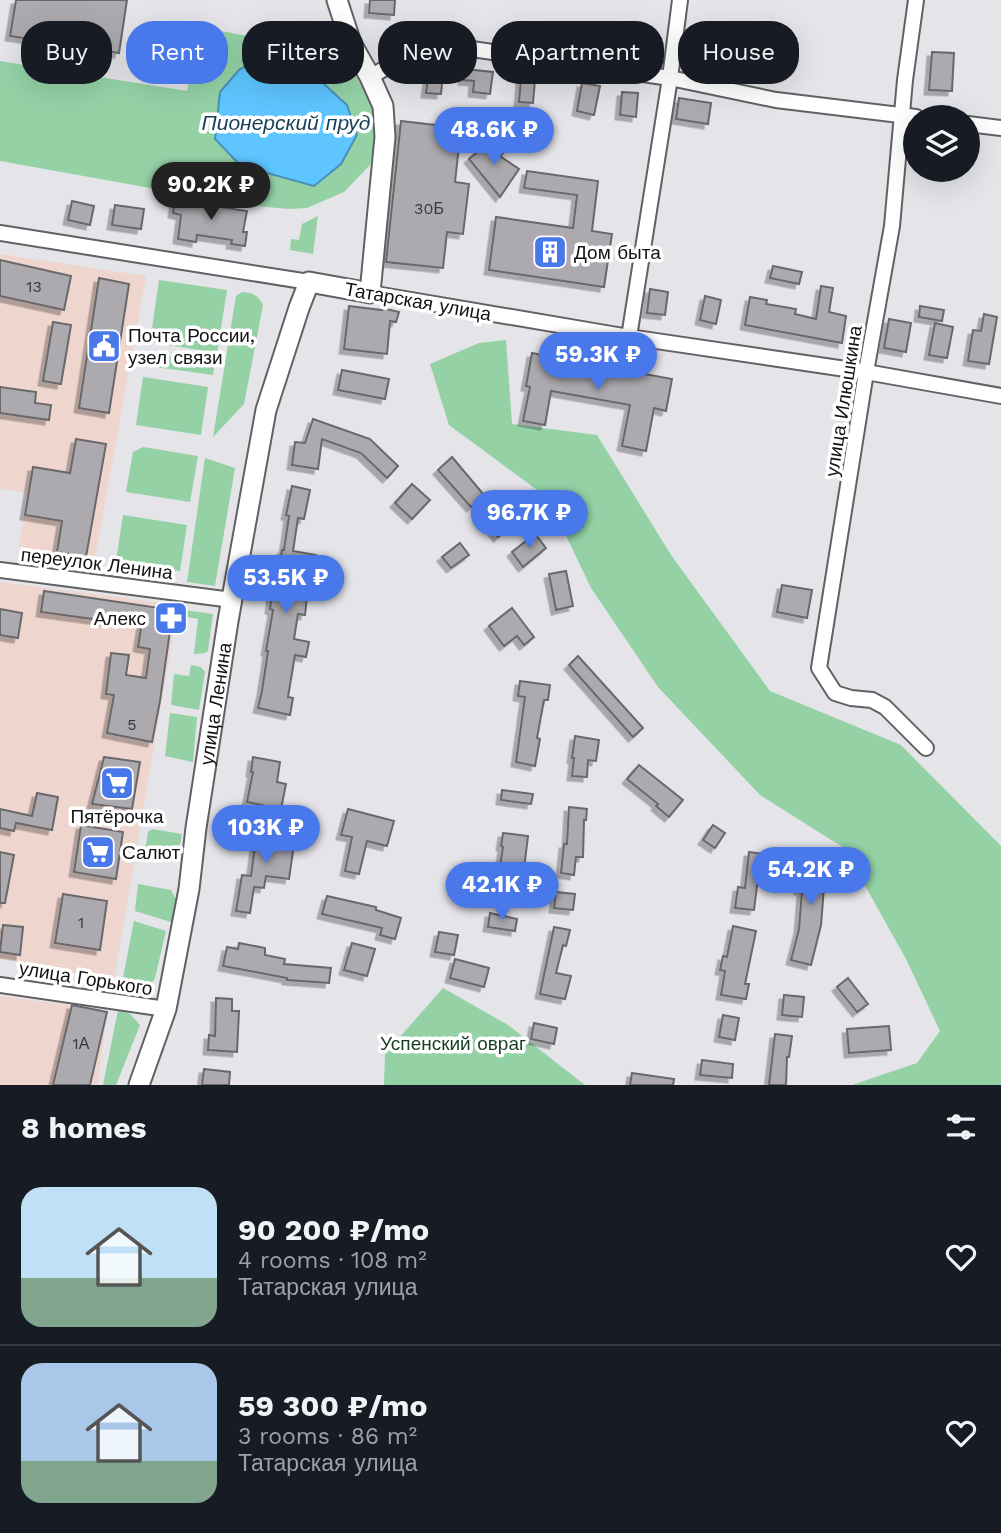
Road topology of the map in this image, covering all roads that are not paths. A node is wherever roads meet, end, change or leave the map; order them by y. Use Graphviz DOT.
graph roads {
  1 [pos="337,0"];
  2 [pos="680,0"];
  3 [pos="916,0"];
  4 [pos="370,77"];
  5 [pos="670,78"];
  6 [pos="910,105"];
  7 [pos="903,115"];
  8 [pos="980,125"];
  9 [pos="1001,128"];
  10 [pos="903,155"];
  11 [pos="0,233"];
  12 [pos="309,282"];
  13 [pos="370,293"];
  14 [pos="629,337"];
  15 [pos="866,372"];
  16 [pos="1001,396"];
  17 [pos="0,570"];
  18 [pos="232,600"];
  19 [pos="926,748"];
  20 [pos="0,985"];
  21 [pos="166,1009"];
  22 [pos="139,1085"];
  1 -- 4 [label="street"];
  2 -- 5 [label="street"];
  3 -- 6 [label="street, улица Илюшкина"];
  4 -- 5 [label="street"];
  4 -- 13 [label="street"];
  5 -- 7 [label="street"];
  5 -- 14 [label="street"];
  8 -- 9 [label="street"];
  10 -- 15 [label="street, улица Илюшкина"];
  11 -- 12 [label="street, Татарская улица"];
  12 -- 13 [label="street, Татарская улица"];
  12 -- 18 [label="street, улица Ленина"];
  13 -- 14 [label="street, Татарская улица"];
  14 -- 15 [label="street, Татарская улица"];
  15 -- 16 [label="street, Татарская улица"];
  15 -- 19 [label="street, улица Илюшкина"];
  17 -- 18 [label="street, переулок Ленина"];
  18 -- 21 [label="street, улица Ленина"];
  20 -- 21 [label="street, улица Горького"];
  21 -- 22 [label="street, улица Ленина"];
}
